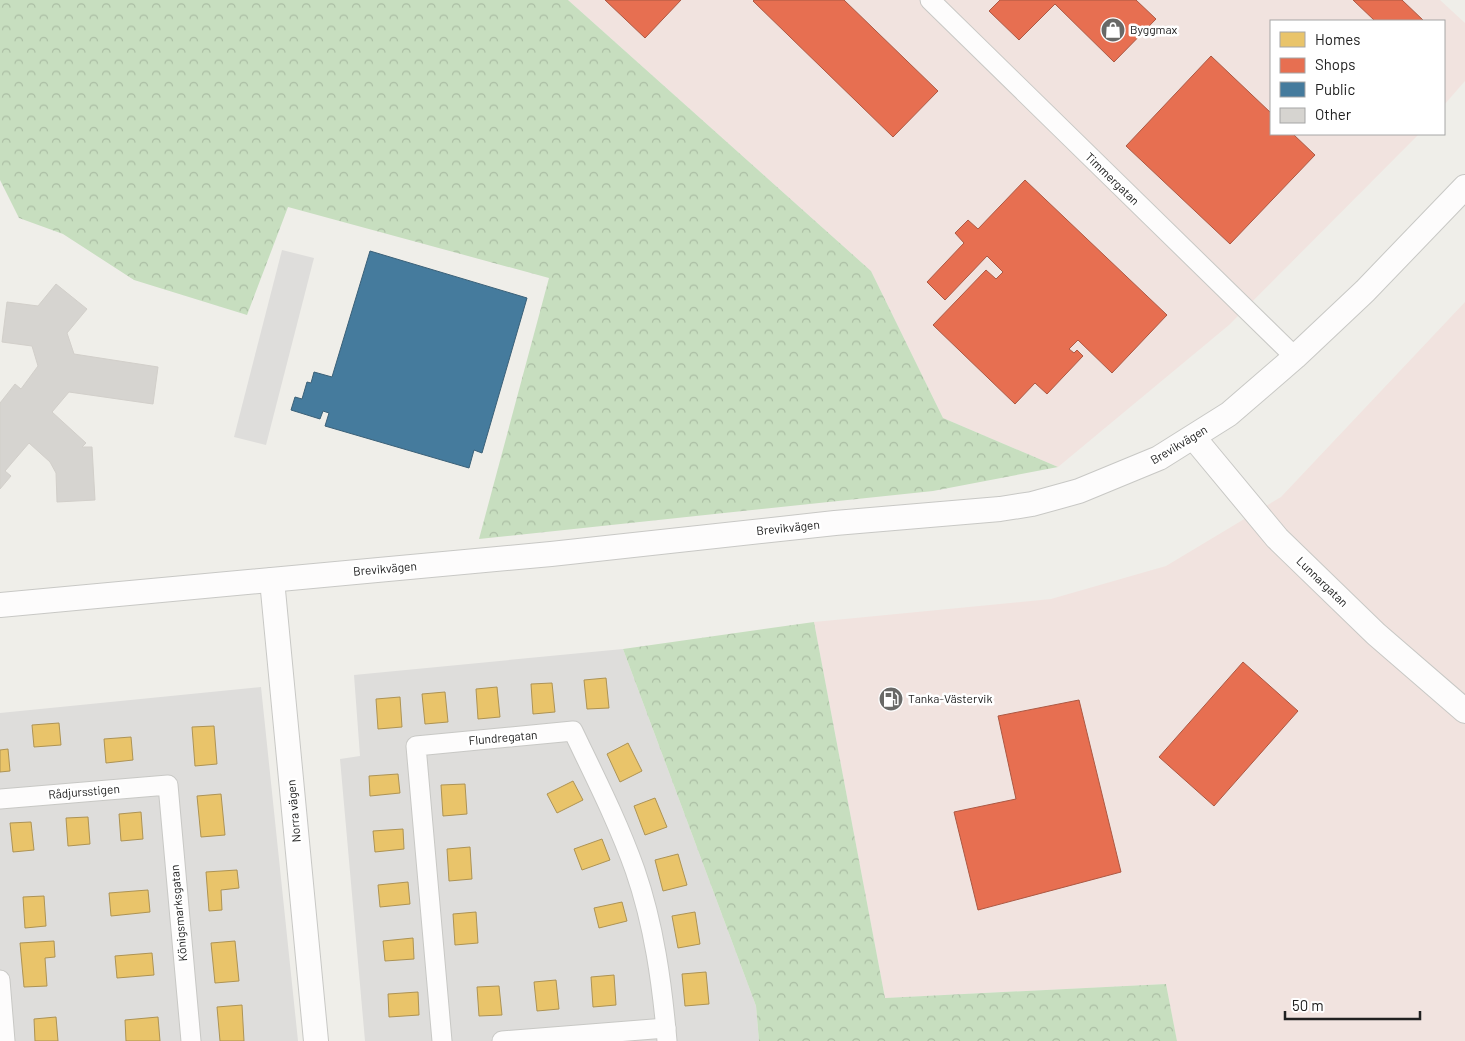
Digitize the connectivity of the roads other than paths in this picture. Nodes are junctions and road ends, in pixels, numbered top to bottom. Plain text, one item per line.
1 (930, 0) edge
2 (1465, 187) edge
3 (1295, 357) junction
4 (1194, 438) junction
5 (272, 580) junction
6 (0, 605) edge
7 (1465, 712) edge
8 (168, 785) joint
9 (0, 799) edge
10 (0, 980) edge
11 (666, 1035) edge
12 (5, 1041) edge
13 (191, 1041) edge
14 (316, 1041) edge
15 (442, 1041) edge
16 (502, 1041) edge

1 - 3 street, Timmergatan
2 - 3 street, Brevikvägen
3 - 4 street, Brevikvägen
4 - 5 street, Brevikvägen
4 - 7 street, Lunnargatan
5 - 6 street, Brevikvägen
5 - 14 street, Norra vägen
8 - 9 street, Rådjursstigen
8 - 13 street, Königsmarksgatan
10 - 12 street
11 - 15 street, Flundregatan
11 - 16 street

